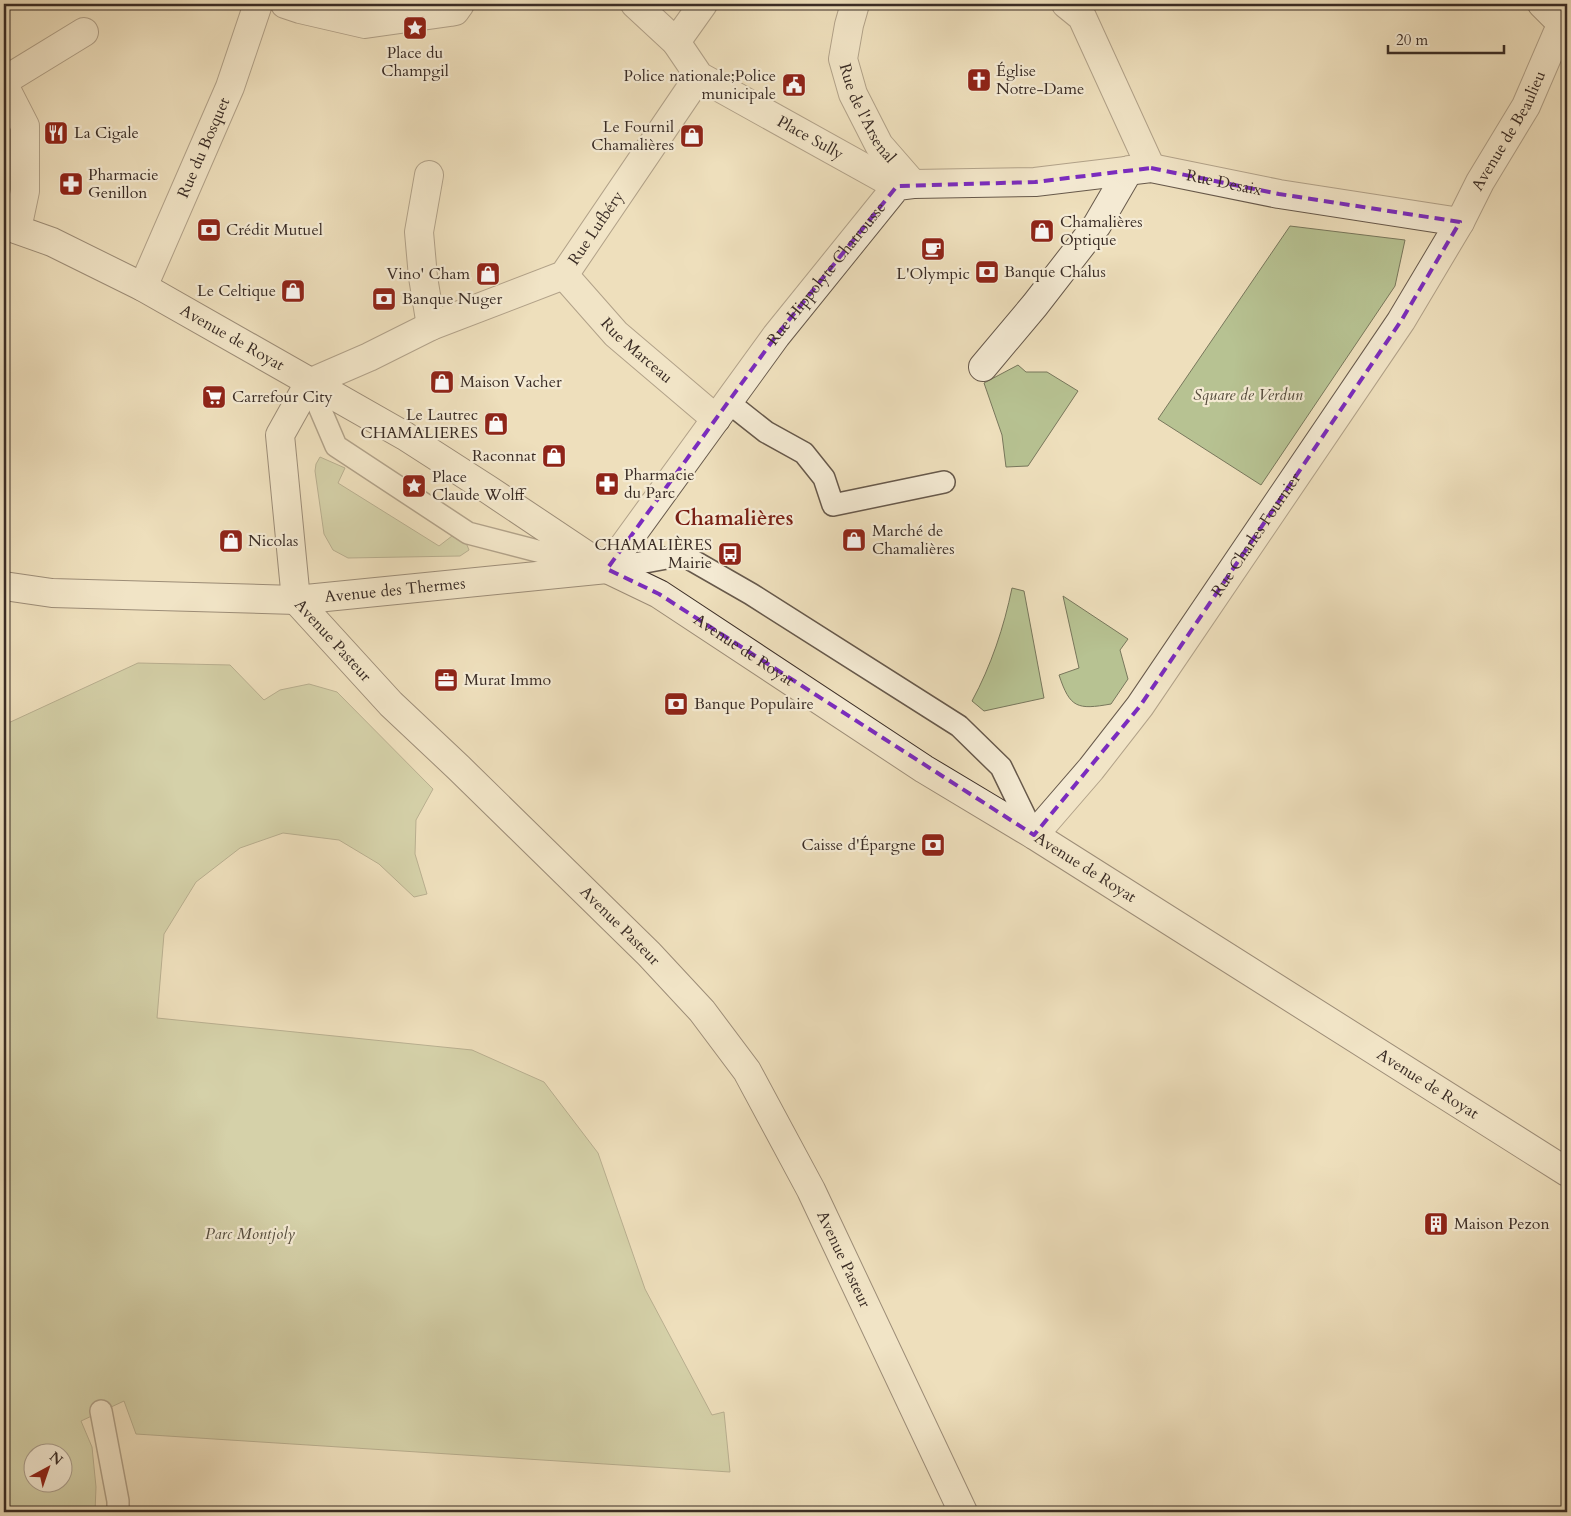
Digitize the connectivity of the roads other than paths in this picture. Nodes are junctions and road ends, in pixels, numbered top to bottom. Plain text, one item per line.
1 (258, 4) edge
2 (285, 4) edge
3 (460, 4) edge
4 (635, 4) edge
5 (702, 4) edge
6 (855, 4) edge
7 (1542, 4) edge
8 (1074, 10) edge
9 (392, 12) edge
10 (1565, 21) edge
11 (84, 32) dead end
12 (676, 42) junction
13 (699, 76) junction
14 (4, 81) edge
15 (4, 85) edge
16 (1140, 169) junction
17 (429, 175) dead end
18 (905, 185) junction
19 (1460, 222) junction
20 (11, 227) edge
21 (564, 275) junction
22 (143, 287) junction
23 (431, 326) junction
24 (983, 366) dead end
25 (309, 383) junction
26 (722, 411) junction
27 (944, 482) dead end
28 (606, 570) junction
29 (4, 586) edge
30 (296, 600) junction
31 (1034, 835) junction
32 (1567, 1172) edge
33 (101, 1411) dead end
34 (118, 1512) edge
35 (963, 1512) edge

1 - 22 street, Rue du Bosquet
2 - 9 street
3 - 9 street
4 - 12 street
5 - 12 street
6 - 18 street, Rue de l'Arsenal
7 - 10 street
8 - 16 street
10 - 19 street, Avenue de Beaulieu
11 - 14 street
12 - 13 street
13 - 18 street, Place Sully
13 - 21 street, Rue Lufbéry
15 - 20 street
16 - 18 street
16 - 19 street, Rue Desaix
16 - 24 street
17 - 23 street
18 - 26 street, Rue Hippolyte Chatrousse
19 - 31 street, Rue Charles Fournier
20 - 22 street, Avenue de Royat
21 - 23 street, Rue Lufbéry
21 - 26 street, Rue Marceau
22 - 25 street, Avenue de Royat
23 - 25 street, Rue Lufbéry
25 - 28 street, Avenue de Royat
25 - 28 lane
25 - 30 street, Avenue Pasteur
26 - 27 lane
26 - 28 street, Rue Hippolyte Chatrousse
28 - 30 street, Avenue des Thermes
28 - 31 street, Avenue de Royat
28 - 31 lane
29 - 30 street, Avenue des Thermes
30 - 35 street, Avenue Pasteur
31 - 32 street, Avenue de Royat
33 - 34 lane

